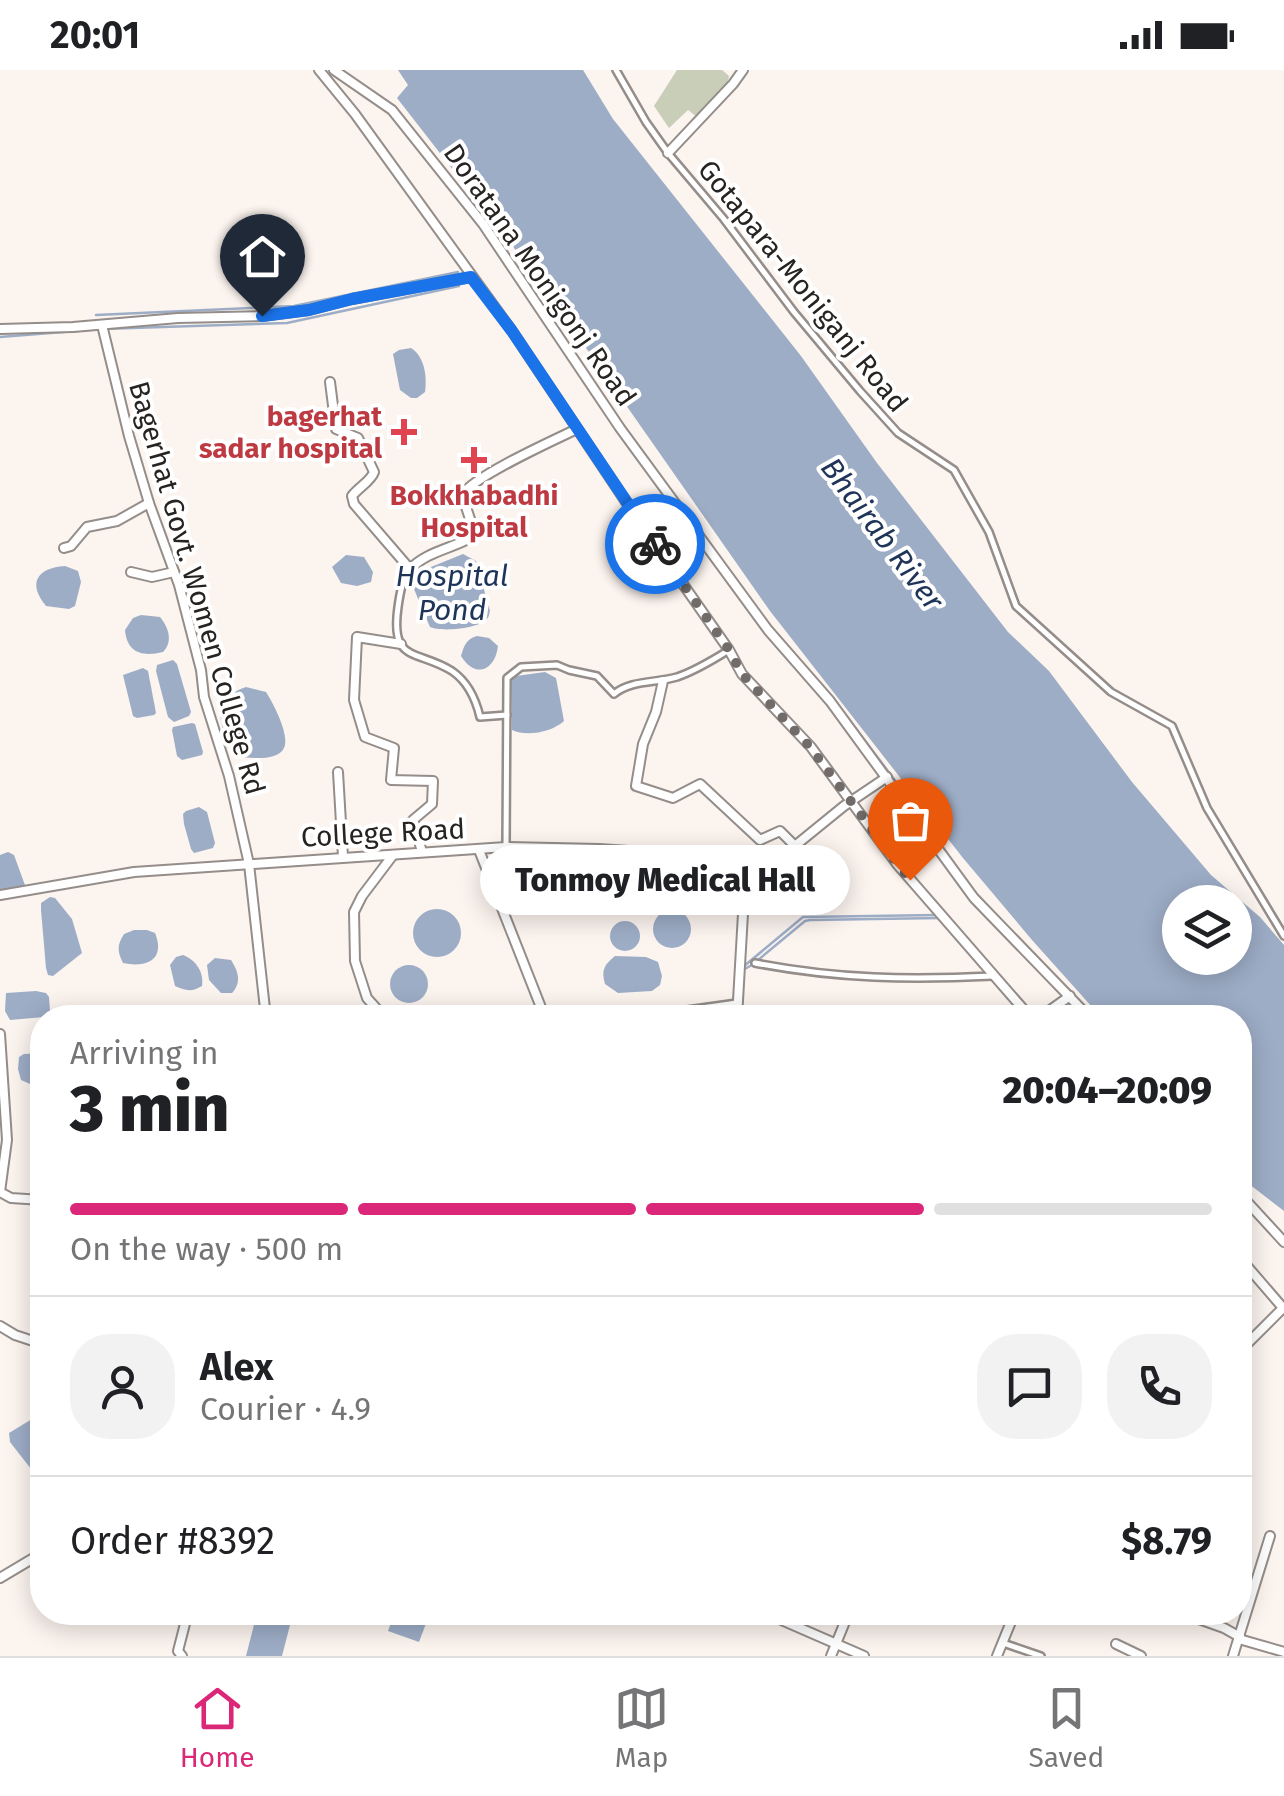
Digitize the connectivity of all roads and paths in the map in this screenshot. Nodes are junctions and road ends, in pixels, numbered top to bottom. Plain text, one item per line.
1 (319, 70) edge
2 (334, 70) edge
3 (616, 70) edge
4 (743, 70) edge
5 (668, 152) junction
6 (471, 277) junction
7 (102, 325) junction
8 (0, 330) edge
9 (330, 382) dead end
10 (577, 430) junction
11 (148, 503) junction
12 (64, 548) dead end
13 (410, 569) junction
14 (131, 572) dead end
15 (174, 572) junction
16 (400, 644) junction
17 (729, 650) junction
18 (662, 681) junction
19 (506, 714) junction
20 (338, 772) dead end
21 (887, 776) junction
22 (850, 802) junction
23 (506, 847) junction
24 (796, 847) junction
25 (479, 850) junction
26 (422, 852) junction
27 (393, 855) junction
28 (343, 857) junction
29 (249, 864) junction
30 (767, 869) junction
31 (0, 895) edge
32 (1284, 936) edge
33 (755, 963) dead end
34 (993, 976) junction
35 (1070, 996) junction
36 (738, 1003) joint
37 (265, 1005) edge
38 (373, 1005) edge
39 (537, 1005) edge
40 (724, 1005) edge
41 (1019, 1005) edge
42 (1057, 1005) edge
43 (1078, 1005) edge
44 (0, 1034) edge
45 (30, 1199) edge
46 (1252, 1207) edge
47 (1284, 1242) edge
48 (1252, 1272) edge
49 (1283, 1309) edge
50 (0, 1326) edge
51 (1252, 1339) edge
52 (30, 1340) edge
53 (1270, 1536) dead end
54 (30, 1561) edge
55 (0, 1578) edge
56 (1252, 1597) edge
57 (185, 1625) edge
58 (793, 1625) edge
59 (843, 1625) edge
60 (1010, 1625) edge
61 (1216, 1625) edge
62 (1244, 1625) edge
63 (1240, 1638) junction
64 (1004, 1643) junction
65 (836, 1644) junction
66 (1116, 1644) dead end
67 (1284, 1652) edge
68 (178, 1655) edge
69 (832, 1656) edge
70 (864, 1656) edge
71 (997, 1656) edge
72 (1041, 1656) edge
73 (1141, 1656) edge
74 (1233, 1656) edge

1 - 6 street
2 - 21 street, Doratana Monigonj Road
3 - 5 street, Gotapara-Moniganj Road
4 - 5 street
5 - 32 street, Gotapara-Moniganj Road
6 - 7 street
6 - 10 street
7 - 8 street
7 - 11 street, Bagerhat Govt. Women College Rd
9 - 13 street
10 - 13 street
10 - 17 street
11 - 12 street
11 - 15 street, Bagerhat Govt. Women College Rd
13 - 16 street
14 - 15 street
15 - 29 street, Bagerhat Govt. Women College Rd
16 - 19 street
16 - 26 street
17 - 18 street
17 - 22 street
18 - 19 street
18 - 24 street
19 - 23 street
20 - 28 street
21 - 22 street
21 - 35 street, Doratana Monigonj Road
22 - 24 street
22 - 34 street
23 - 25 street, College Road
23 - 30 street, College Road
24 - 30 street
25 - 26 street, College Road
25 - 39 street
26 - 27 street, College Road
27 - 28 street, College Road
27 - 38 street
28 - 29 street, College Road
29 - 31 street, College Road
29 - 37 street, Bagerhat Govt. Women College Rd
30 - 36 street
33 - 34 street
34 - 41 street
35 - 42 street
35 - 43 street, Doratana Monigonj Road
36 - 40 street
44 - 45 street
46 - 47 street
48 - 49 street
49 - 51 street
50 - 52 street
53 - 56 street
54 - 55 street
57 - 68 street
58 - 65 street
59 - 65 street
60 - 64 street
61 - 63 street
62 - 63 street
63 - 67 street
63 - 74 street
64 - 71 street
64 - 72 street
65 - 69 street
65 - 70 street
66 - 73 street

